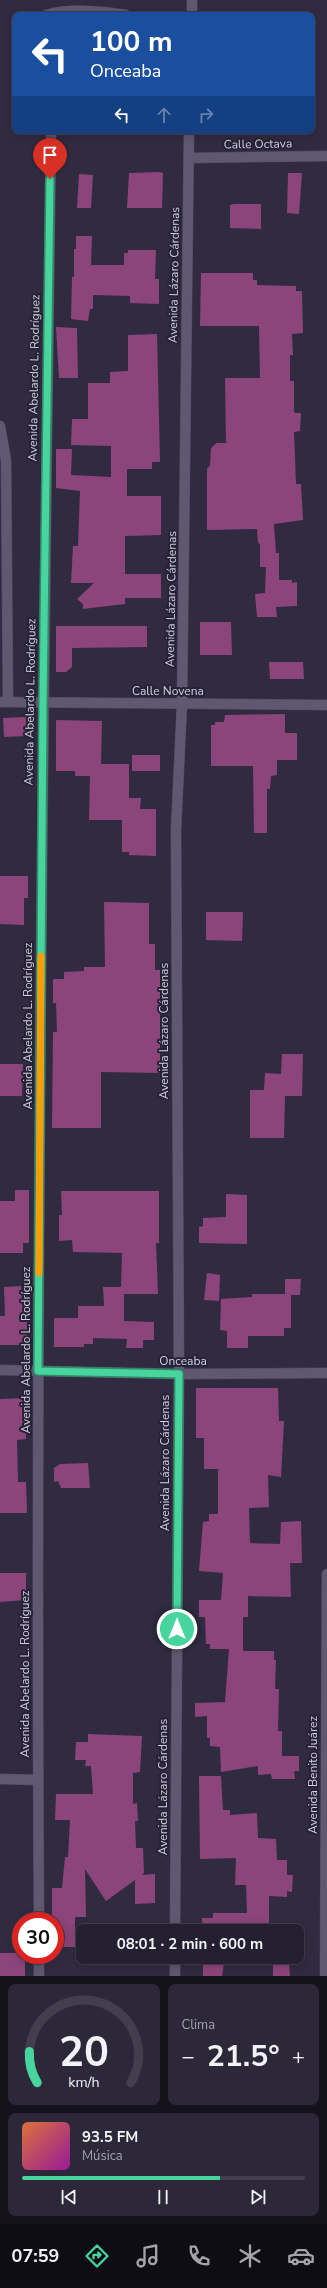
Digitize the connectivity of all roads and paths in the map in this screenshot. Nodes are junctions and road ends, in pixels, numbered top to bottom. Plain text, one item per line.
1 (192, 0) edge
2 (55, 12) edge
3 (105, 12) edge
4 (192, 12) edge
5 (51, 134) edge
6 (189, 134) edge
7 (327, 156) edge
8 (189, 158) junction
9 (0, 426) edge
10 (4, 702) edge
11 (43, 703) junction
12 (182, 704) junction
13 (327, 704) edge
14 (0, 1370) edge
15 (38, 1371) junction
16 (327, 1373) edge
17 (179, 1374) junction
18 (327, 1574) edge
19 (0, 1779) edge
20 (38, 1780) junction
21 (39, 1912) edge
22 (175, 1924) edge
23 (39, 1964) edge
24 (175, 1964) edge
25 (39, 1976) edge
26 (175, 1976) edge
27 (325, 1976) edge

1 - 4 street
2 - 3 street
5 - 11 street, Avenida Abelardo L. Rodríguez
6 - 8 street, Avenida Lázaro Cárdenas
7 - 8 street, Calle Octava
8 - 12 street, Avenida Lázaro Cárdenas
9 - 10 street
10 - 11 street, Calle Novena
11 - 12 street, Calle Novena
11 - 15 street, Avenida Abelardo L. Rodríguez
12 - 13 street, Calle Novena
12 - 17 street, Avenida Lázaro Cárdenas
14 - 15 street, Onceaba
15 - 17 street, Onceaba
15 - 20 street, Avenida Abelardo L. Rodríguez
16 - 17 street, Onceaba
17 - 22 street, Avenida Lázaro Cárdenas
18 - 27 street, Avenida Benito Juárez
19 - 20 street
20 - 21 street, Avenida Abelardo L. Rodríguez
23 - 25 street
24 - 26 street

